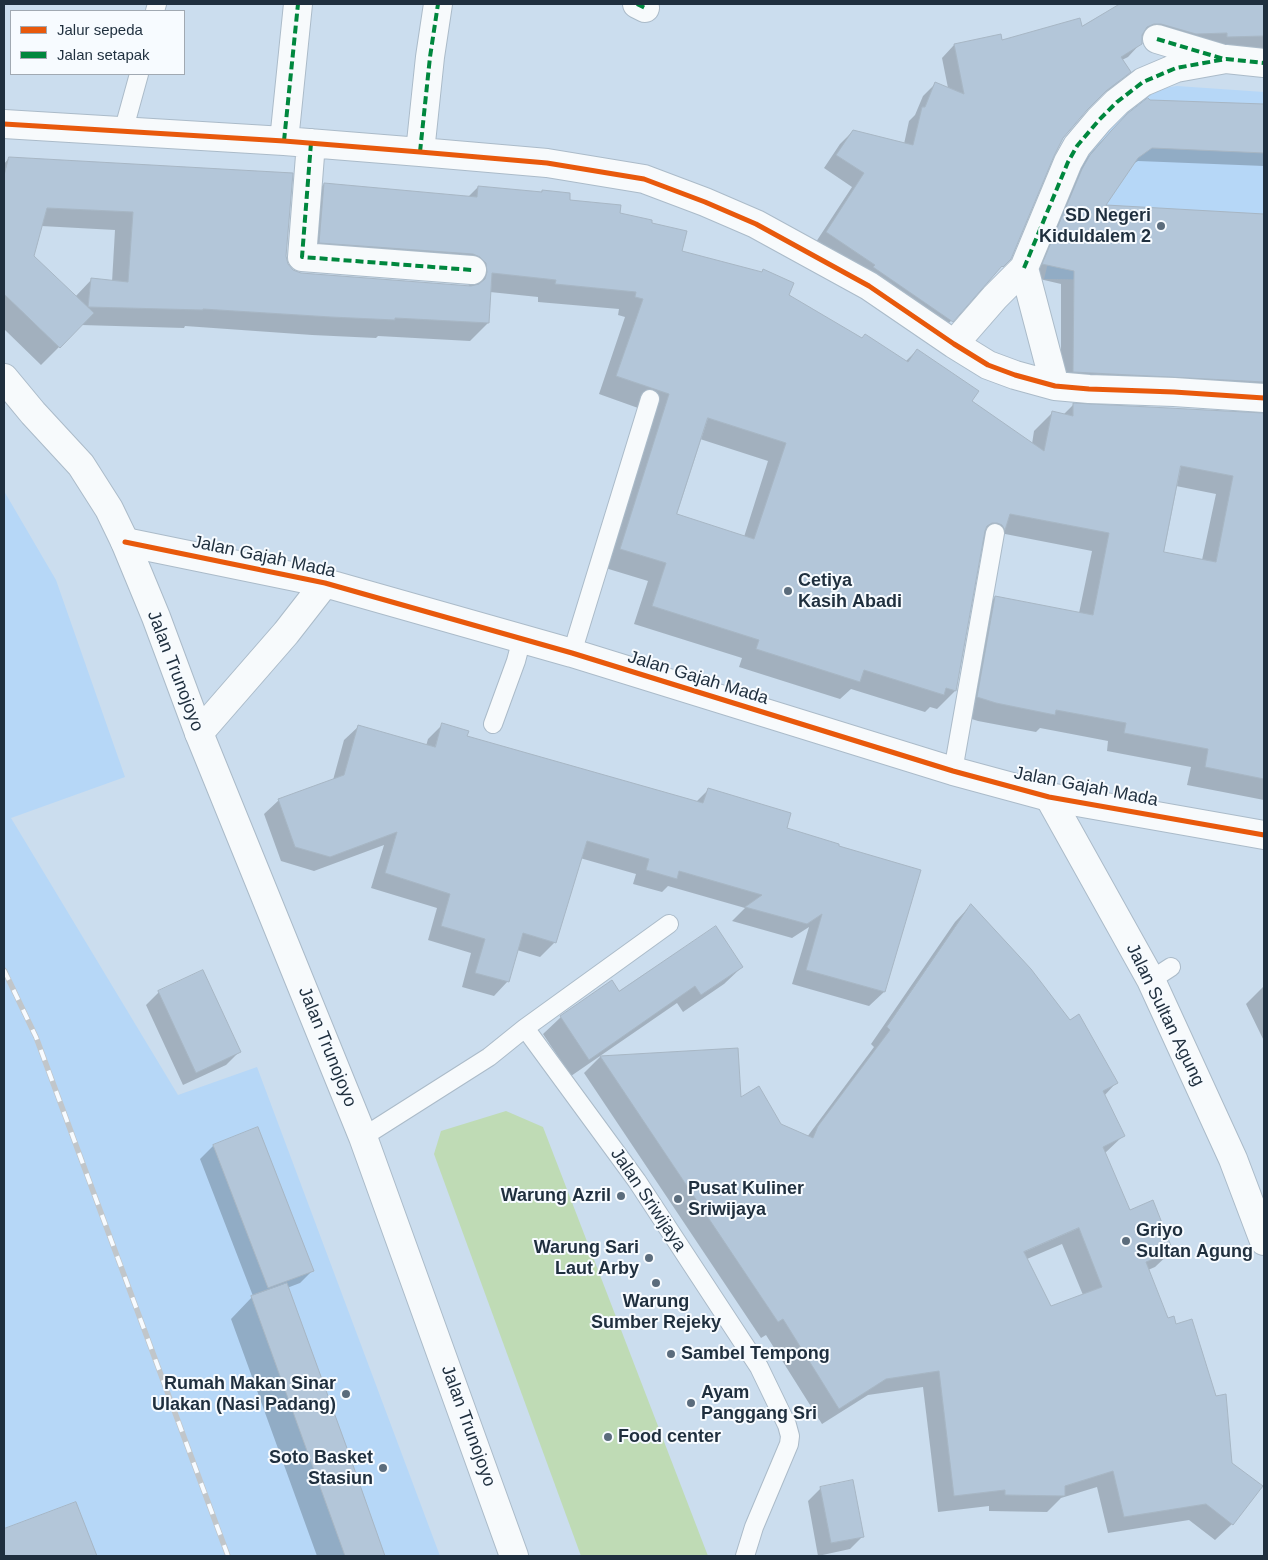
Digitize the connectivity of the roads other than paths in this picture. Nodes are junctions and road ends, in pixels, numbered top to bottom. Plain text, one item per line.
1 (298, 4) edge
2 (438, 4) edge
3 (1157, 38) dead end
4 (1226, 59) junction
5 (1264, 63) edge
6 (139, 75) edge
7 (4, 124) edge
8 (123, 132) junction
9 (284, 141) junction
10 (311, 143) junction
11 (420, 152) junction
12 (1024, 268) junction
13 (472, 270) dead end
14 (954, 344) junction
15 (4, 378) edge
16 (1055, 386) junction
17 (1264, 398) edge
18 (650, 399) dead end
19 (996, 533) dead end
20 (125, 542) junction
21 (325, 583) junction
22 (522, 638) junction
23 (572, 653) junction
24 (492, 724) dead end
25 (199, 734) junction
26 (953, 771) junction
27 (1050, 796) junction
28 (1264, 835) edge
29 (669, 924) dead end
30 (525, 1028) junction
31 (363, 1137) junction
32 (1264, 1241) edge
33 (514, 1556) edge
34 (745, 1556) edge

1 - 9 street
2 - 11 street
3 - 4 street
4 - 5 street
4 - 12 street
6 - 8 lane
7 - 8 street
8 - 9 street
9 - 10 street
10 - 11 street
10 - 13 street
11 - 14 street
12 - 14 street
12 - 16 street
14 - 16 street
15 - 20 street, Jalan Trunojoyo
16 - 17 street
18 - 23 lane
19 - 26 lane
20 - 21 street, Jalan Gajah Mada
20 - 25 street, Jalan Trunojoyo
21 - 22 street, Jalan Gajah Mada
21 - 25 street, Jalan Gajah Mada
22 - 23 street, Jalan Gajah Mada
22 - 24 lane
23 - 26 street, Jalan Gajah Mada
25 - 31 street, Jalan Trunojoyo
26 - 27 street, Jalan Gajah Mada
27 - 28 street, Jalan Gajah Mada
27 - 32 street, Jalan Sultan Agung
29 - 30 lane
30 - 31 lane
30 - 34 lane, Jalan Sriwijaya
31 - 33 street, Jalan Trunojoyo

